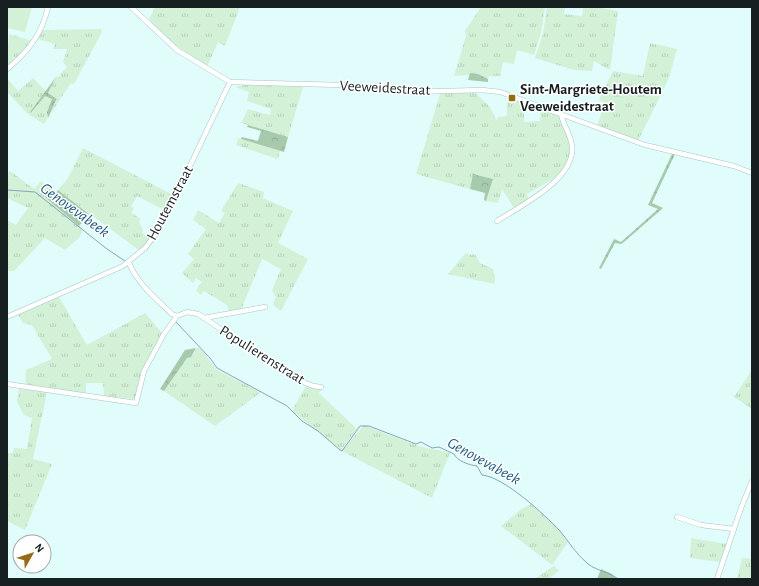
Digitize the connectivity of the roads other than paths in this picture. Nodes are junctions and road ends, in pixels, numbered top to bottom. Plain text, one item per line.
1 (48, 7) edge
2 (131, 7) edge
3 (7, 69) edge
4 (230, 82) junction
5 (561, 114) junction
6 (752, 173) edge
7 (497, 221) dead end
8 (128, 263) junction
9 (265, 307) dead end
10 (177, 316) junction
11 (7, 317) edge
12 (204, 318) junction
13 (7, 384) edge
14 (321, 387) dead end
15 (752, 481) edge
16 (749, 493) edge
17 (677, 518) dead end
18 (734, 529) junction
19 (717, 579) edge

1 - 3 street
2 - 4 street
4 - 5 street, Veeweidestraat
4 - 8 street, Houtemstraat
5 - 6 street, Veeweidestraat
5 - 7 street
8 - 10 street
8 - 11 street, Houtemstraat
9 - 12 street, Populierenstraat
10 - 12 street, Populierenstraat
10 - 13 street
12 - 14 street, Populierenstraat
15 - 16 street
16 - 18 street
17 - 18 street
18 - 19 street

